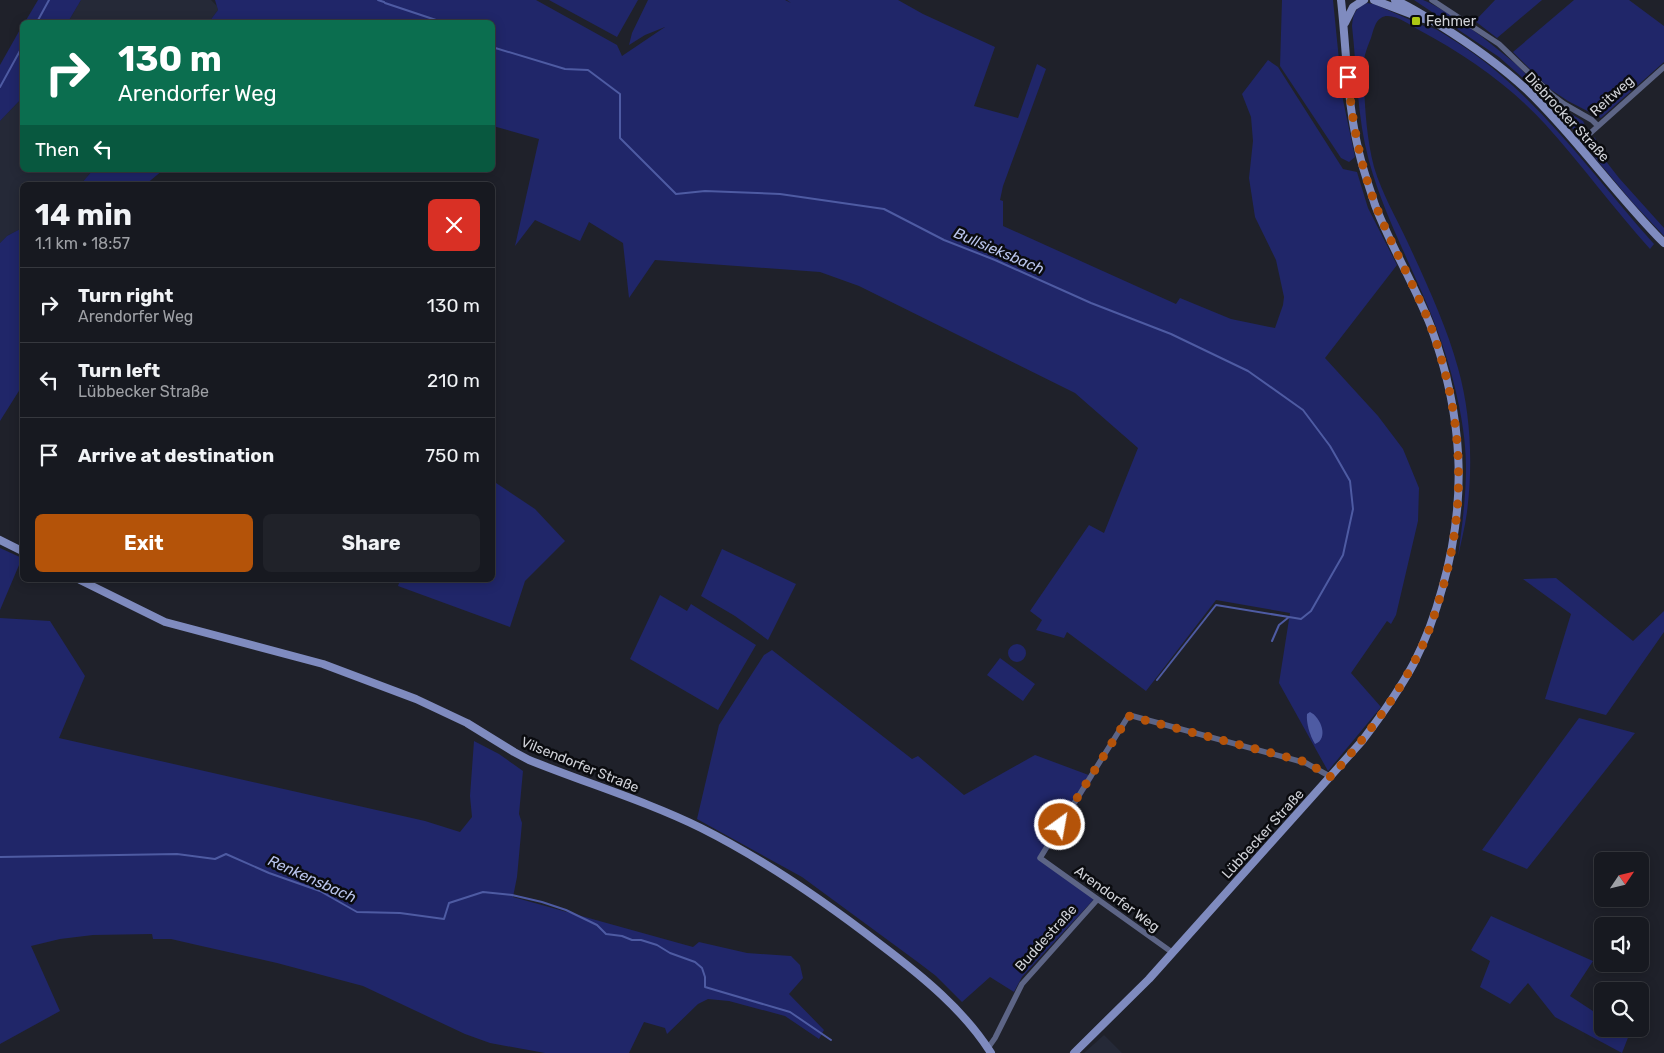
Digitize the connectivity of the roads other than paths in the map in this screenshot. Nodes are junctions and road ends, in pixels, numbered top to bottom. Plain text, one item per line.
1 (1342, 0) edge
2 (1364, 0) edge
3 (1374, 0) edge
4 (1395, 0) edge
5 (1432, 0) edge
6 (1437, 24) junction
7 (1344, 25) junction
8 (1664, 67) edge
9 (1598, 126) junction
10 (1577, 145) junction
11 (1664, 244) edge
12 (0, 540) edge
13 (20, 549) edge
14 (84, 582) edge
15 (1331, 777) junction
16 (1097, 900) junction
17 (1172, 953) junction
18 (990, 1051) edge
19 (1074, 1053) edge

1 - 7 main road, Lübbecker Straße
2 - 7 main road
3 - 6 main road, Diebrocker Straße
4 - 6 main road, Diebrocker Straße
5 - 9 street, Diebrocker Straße
6 - 10 main road, Diebrocker Straße
7 - 15 main road, Lübbecker Straße
8 - 9 street, Reitweg
9 - 10 street, Reitweg
10 - 11 main road, Diebrocker Straße
12 - 13 main road
14 - 18 main road, Vilsendorfer Straße
15 - 16 street, Arendorfer Weg
15 - 17 main road, Lübbecker Straße
16 - 17 street, Arendorfer Weg
16 - 18 street, Buddestraße
17 - 19 main road, Lübbecker Straße

